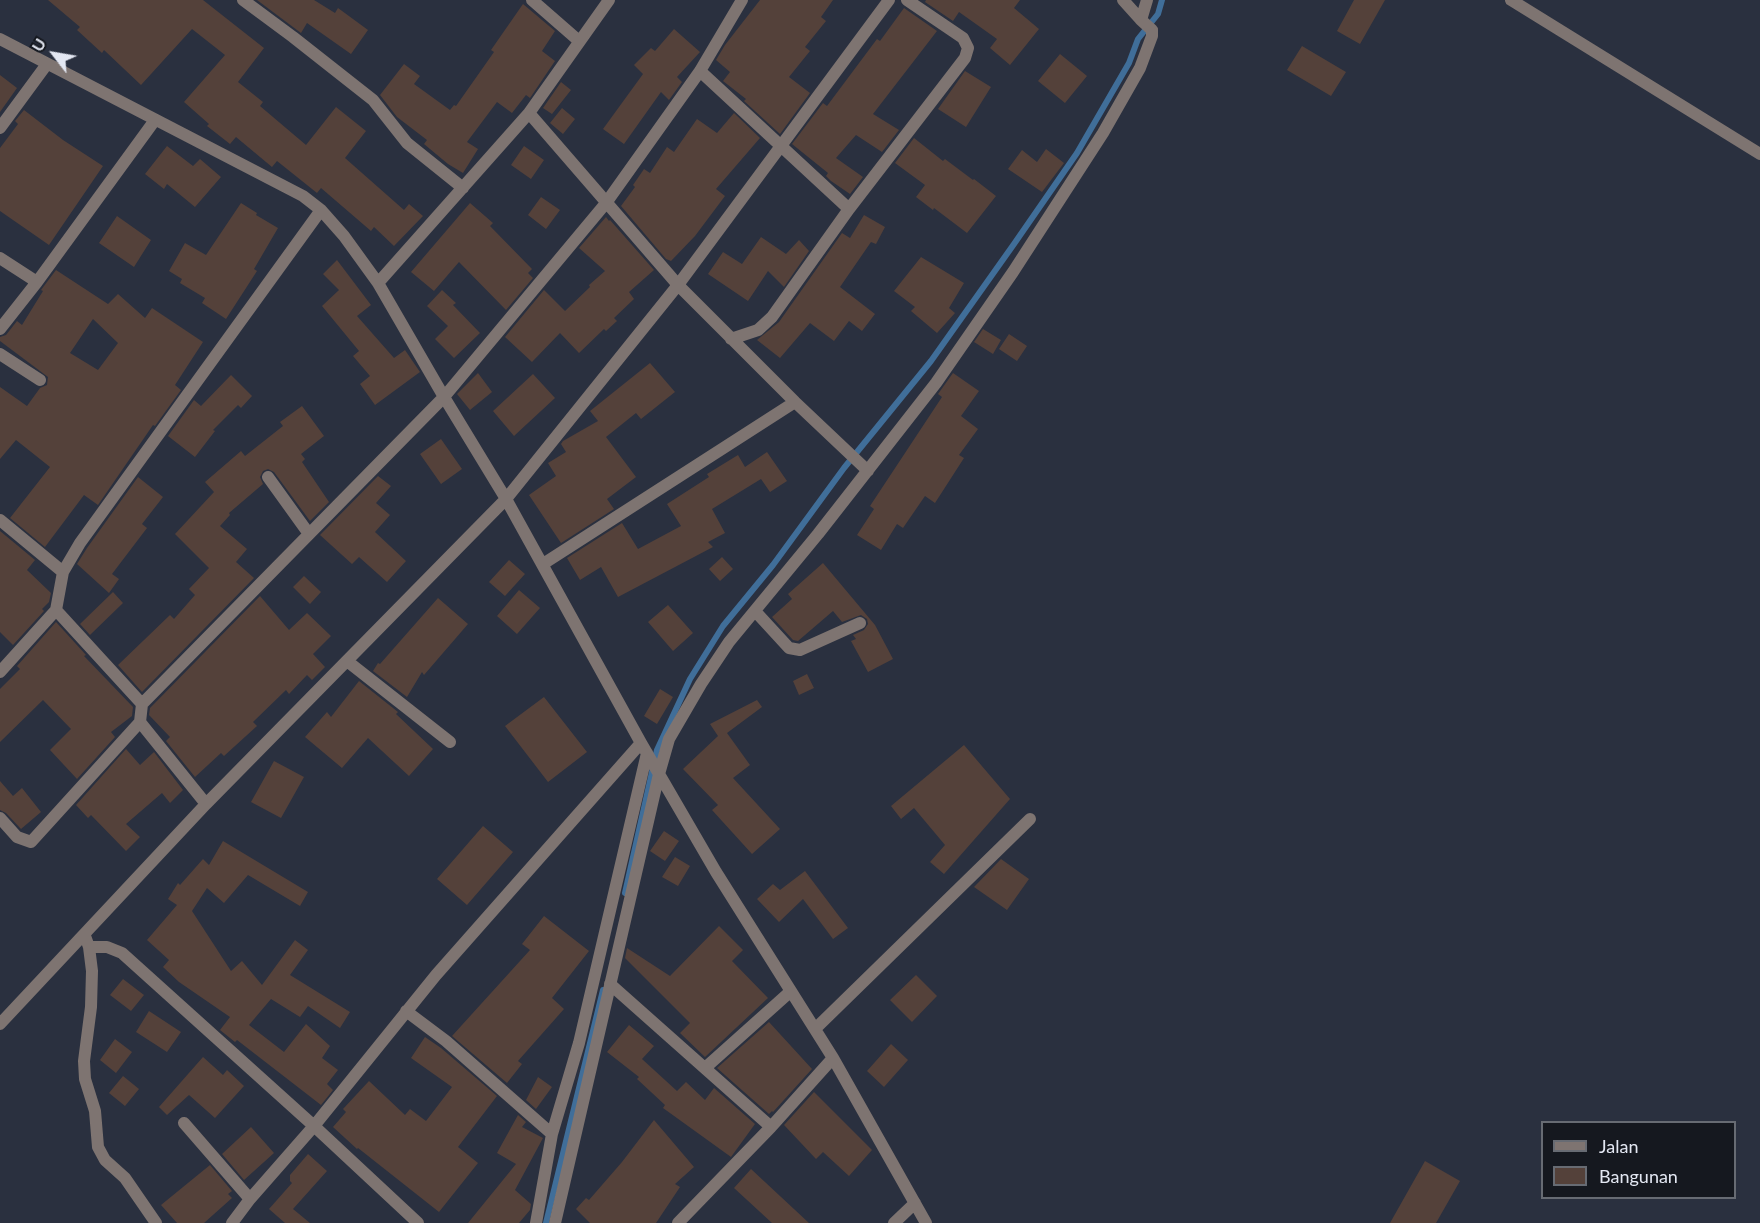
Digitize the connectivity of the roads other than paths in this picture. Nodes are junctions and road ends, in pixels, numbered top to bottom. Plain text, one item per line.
1 (243, 0) edge
2 (532, 0) edge
3 (609, 0) edge
4 (742, 0) edge
5 (889, 0) edge
6 (907, 0) edge
7 (1123, 0) edge
8 (1147, 0) edge
9 (1511, 0) edge
10 (1146, 24) junction
11 (0, 39) edge
12 (579, 41) junction
13 (47, 64) junction
14 (700, 71) junction
15 (528, 113) junction
16 (156, 120) junction
17 (0, 128) edge
18 (780, 146) junction
19 (1760, 154) edge
20 (463, 188) junction
21 (606, 202) junction
22 (849, 208) junction
23 (321, 210) junction
24 (0, 258) edge
25 (37, 282) junction
26 (378, 283) junction
27 (678, 285) junction
28 (0, 329) edge
29 (731, 339) junction
30 (0, 354) edge
31 (40, 380) dead end
32 (444, 397) junction
33 (795, 402) junction
34 (864, 467) junction
35 (268, 477) dead end
36 (506, 499) junction
37 (0, 520) edge
38 (309, 534) junction
39 (543, 564) junction
40 (63, 572) junction
41 (56, 610) junction
42 (755, 611) junction
43 (860, 623) dead end
44 (347, 661) junction
45 (0, 672) edge
46 (142, 704) junction
47 (140, 722) junction
48 (450, 742) dead end
49 (651, 760) junction
50 (206, 804) junction
51 (0, 818) edge
52 (1030, 819) dead end
53 (87, 942) junction
54 (610, 984) junction
55 (791, 991) junction
56 (406, 1011) junction
57 (0, 1024) edge
58 (815, 1029) junction
59 (833, 1058) junction
60 (705, 1068) junction
61 (184, 1123) dead end
62 (314, 1126) junction
63 (771, 1127) junction
64 (552, 1134) junction
65 (250, 1199) junction
66 (915, 1203) junction
67 (156, 1223) edge
68 (232, 1223) edge
69 (418, 1223) edge
70 (536, 1223) edge
71 (555, 1223) edge
72 (678, 1223) edge
73 (894, 1223) edge
74 (926, 1223) edge

1 - 20 street
2 - 12 street
3 - 12 street
4 - 14 street
5 - 18 street
6 - 22 street
7 - 10 street
8 - 10 street
9 - 19 street
10 - 34 street
11 - 13 street
12 - 15 street
13 - 16 street
13 - 17 street
14 - 18 street
14 - 21 street
15 - 20 street
15 - 21 street
16 - 23 street
16 - 25 street
18 - 22 street
18 - 27 street
20 - 26 street
21 - 27 street
21 - 32 street
22 - 29 street
23 - 26 street
23 - 40 street
24 - 25 street
25 - 28 street
26 - 32 street
27 - 29 street
27 - 36 street
29 - 33 street
30 - 31 street
32 - 36 street
32 - 38 street
33 - 34 street
33 - 39 street
34 - 42 street
35 - 38 street
36 - 39 street
36 - 44 street
37 - 40 street
38 - 46 street
39 - 49 street
40 - 41 street
41 - 45 street
41 - 46 street
42 - 43 street
42 - 49 street
44 - 48 street
44 - 50 street
46 - 47 street
47 - 50 street
47 - 51 street
49 - 54 street
49 - 55 street
49 - 56 street
49 - 64 street
50 - 53 street
52 - 58 street
53 - 57 street
53 - 62 street
53 - 67 street
54 - 60 street
54 - 71 street
55 - 58 street
55 - 60 street
56 - 62 street
56 - 64 street
58 - 59 street
59 - 63 street
59 - 66 street
60 - 63 street
61 - 65 street
62 - 65 street
62 - 69 street
63 - 72 street
64 - 70 street
65 - 68 street
66 - 73 street
66 - 74 street

